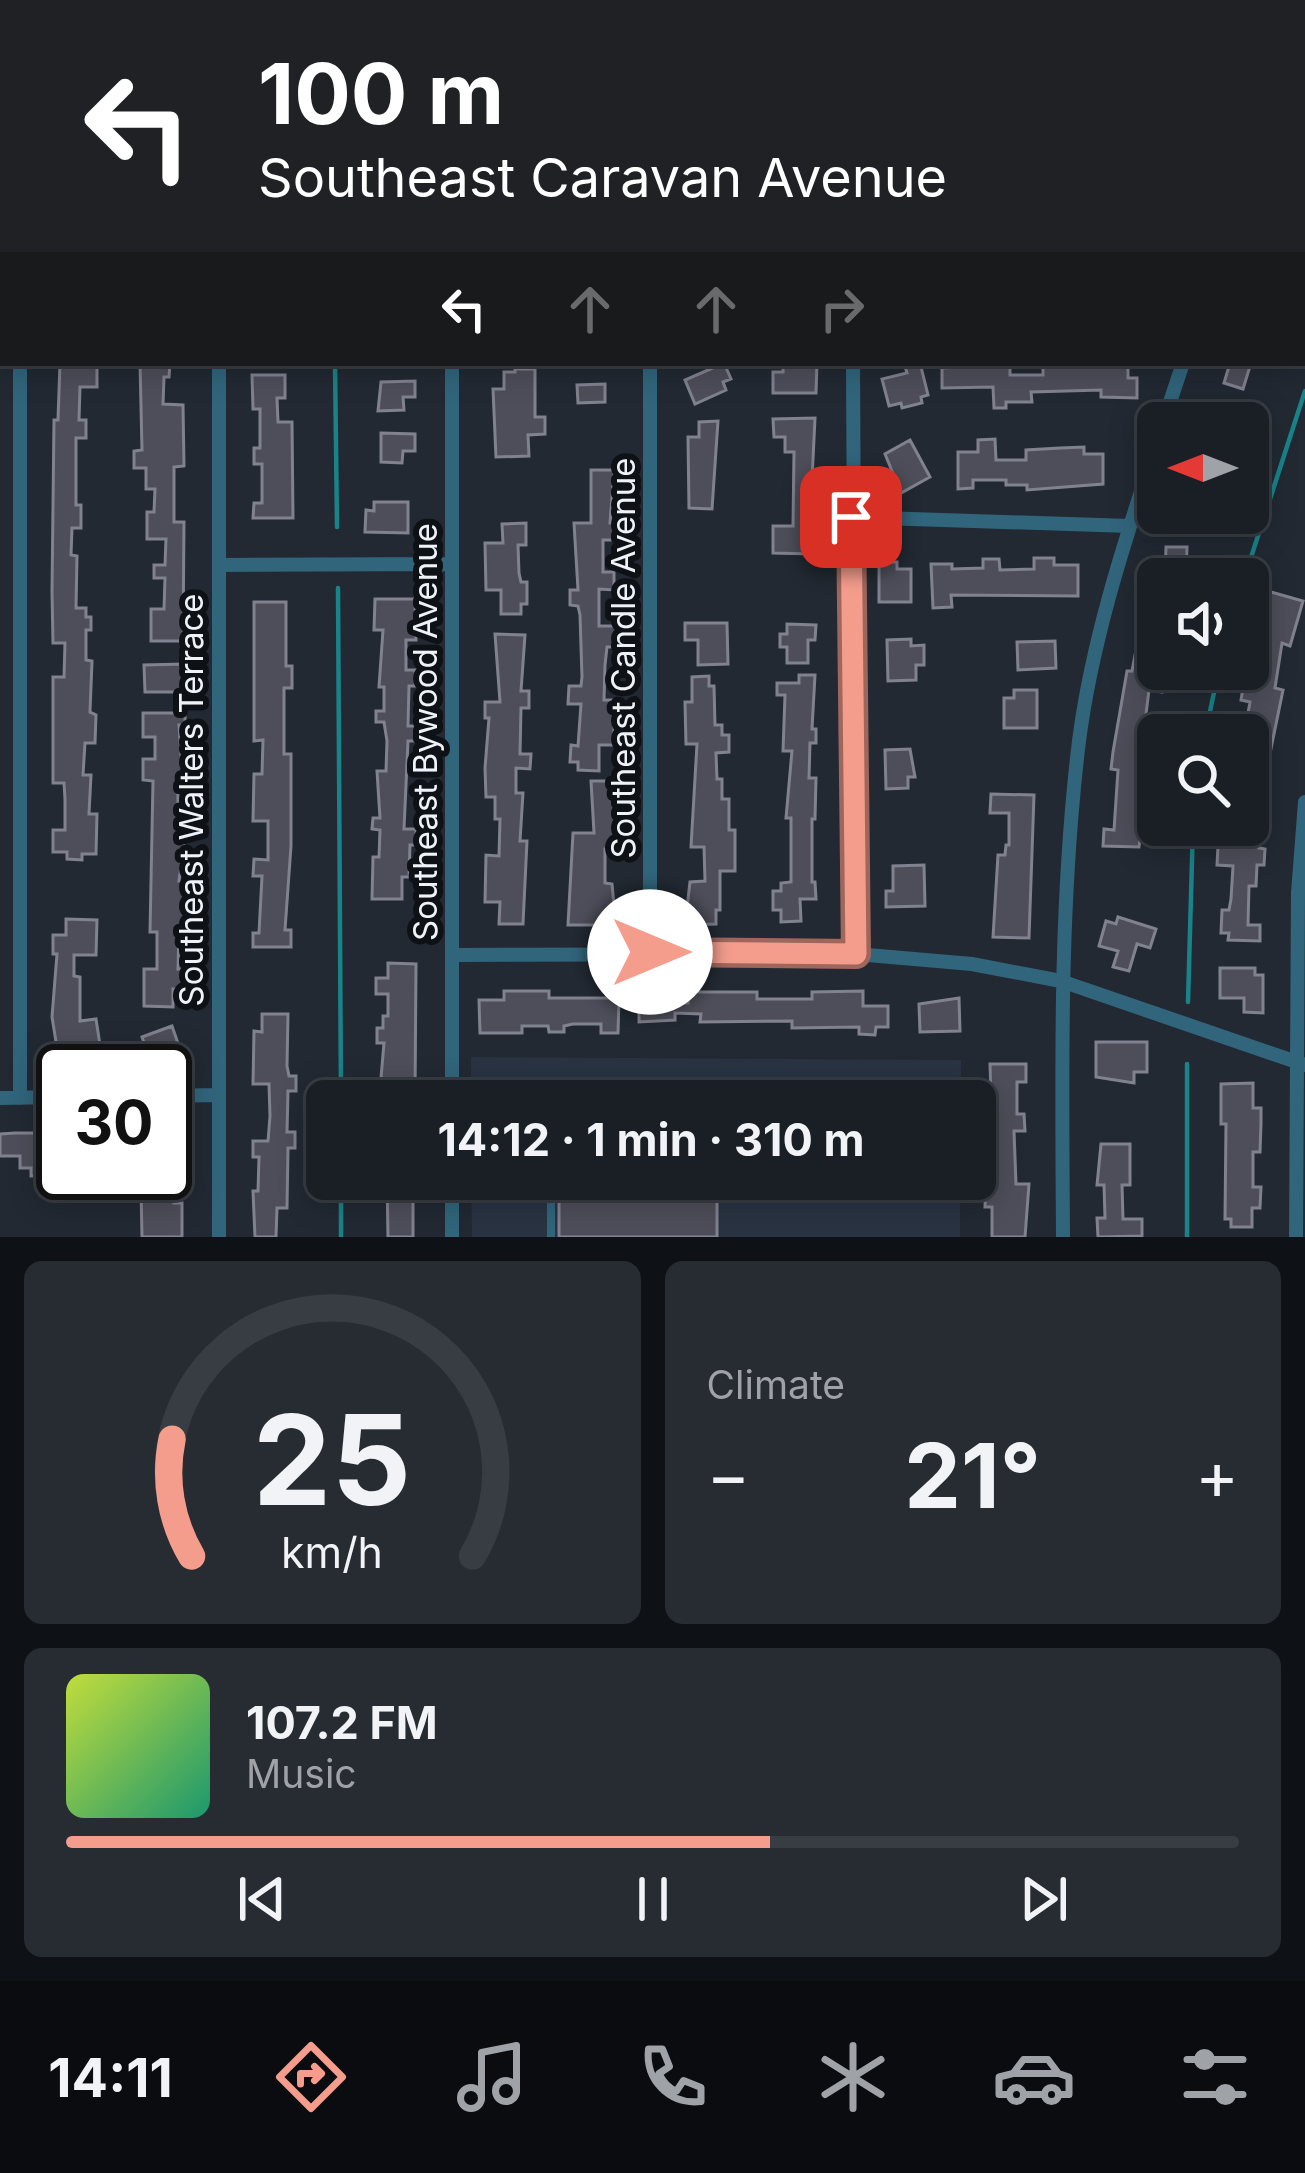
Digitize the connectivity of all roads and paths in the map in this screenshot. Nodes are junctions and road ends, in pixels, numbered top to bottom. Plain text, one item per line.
1 (20, 366) edge
2 (219, 366) edge
3 (452, 366) edge
4 (650, 366) edge
5 (853, 366) edge
6 (1182, 366) edge
7 (1170, 402) edge
8 (1137, 504) edge
9 (851, 517) junction
10 (1130, 526) junction
11 (452, 564) junction
12 (219, 565) junction
13 (1305, 802) edge
14 (1302, 852) edge
15 (650, 952) junction
16 (856, 954) junction
17 (452, 955) junction
18 (1061, 981) junction
19 (1301, 1064) edge
20 (452, 1080) edge
21 (192, 1096) edge
22 (217, 1096) junction
23 (0, 1097) edge
24 (20, 1098) junction
25 (36, 1098) edge
26 (452, 1200) edge
27 (551, 1200) edge
28 (219, 1237) edge
29 (452, 1237) edge
30 (551, 1237) edge
31 (1064, 1237) edge
32 (1296, 1237) edge

1 - 24 street
2 - 12 street, Southeast Walters Terrace
3 - 11 street, Southeast Bywood Avenue
4 - 15 street, Southeast Candle Avenue
5 - 9 street
6 - 7 street
8 - 10 street
9 - 10 street
9 - 16 street
10 - 18 street
11 - 12 street
11 - 17 street, Southeast Bywood Avenue
12 - 22 street, Southeast Walters Terrace
13 - 14 street
14 - 19 street
15 - 16 street
15 - 17 street
16 - 18 street
17 - 20 street, Southeast Bywood Avenue
18 - 19 street
18 - 31 street
19 - 32 street
21 - 22 street
22 - 28 street, Southeast Walters Terrace
23 - 24 street
24 - 25 street
26 - 29 street
27 - 30 lane

